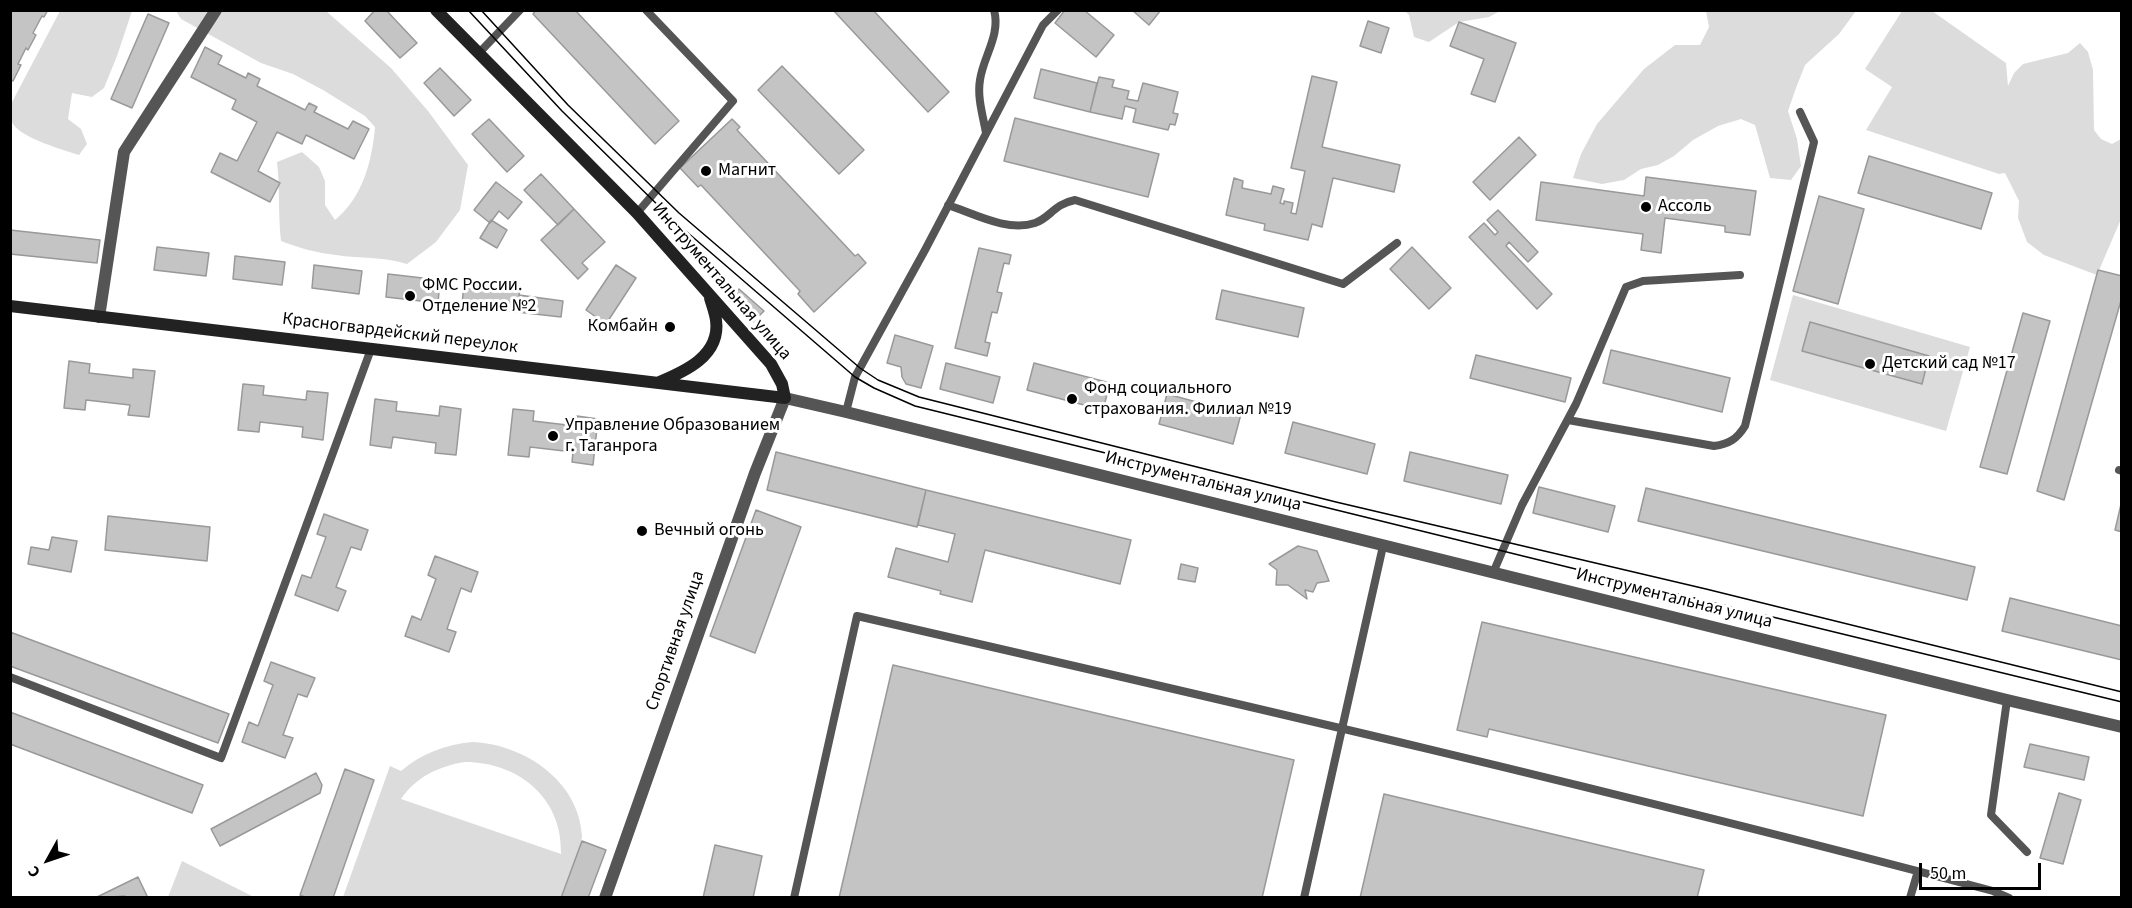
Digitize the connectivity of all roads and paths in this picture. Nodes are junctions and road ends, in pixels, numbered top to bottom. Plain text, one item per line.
1 (216, 10) edge
2 (436, 10) edge
3 (520, 10) edge
4 (646, 10) edge
5 (994, 10) edge
6 (1058, 10) edge
7 (478, 54) junction
8 (1800, 112) dead end
9 (986, 133) junction
10 (948, 205) junction
11 (637, 213) junction
12 (1397, 243) dead end
13 (1740, 275) dead end
14 (708, 292) junction
15 (10, 306) edge
16 (99, 317) junction
17 (371, 349) junction
18 (656, 384) junction
19 (784, 398) junction
20 (846, 412) junction
21 (1568, 420) junction
22 (1383, 546) junction
23 (1493, 573) junction
24 (10, 677) edge
25 (2007, 700) junction
26 (2121, 727) edge
27 (1342, 728) junction
28 (2027, 852) dead end
29 (1918, 871) junction
30 (605, 897) edge
31 (794, 897) edge
32 (1304, 897) edge
33 (1910, 897) edge
34 (2009, 897) edge

1 - 16 street
2 - 7 main road, Инструментальная улица
3 - 7 lane
4 - 11 lane
5 - 9 lane
6 - 9 lane
7 - 11 main road, Инструментальная улица
8 - 21 lane
9 - 10 lane
10 - 12 lane
10 - 20 lane
11 - 14 main road, Инструментальная улица
13 - 21 lane
14 - 18 main road
14 - 19 main road, Инструментальная улица
15 - 16 main road, Красногвардейский переулок
16 - 17 main road, Красногвардейский переулок
17 - 18 main road, Красногвардейский переулок
17 - 24 lane
18 - 19 main road, Красногвардейский переулок
19 - 20 street, Инструментальная улица
19 - 30 street, Спортивная улица
20 - 22 street, Инструментальная улица
21 - 23 lane
22 - 23 street, Инструментальная улица
22 - 27 lane
23 - 25 street, Инструментальная улица
25 - 26 street, Инструментальная улица
25 - 28 lane
27 - 29 lane
27 - 31 lane
27 - 32 lane
29 - 33 lane
29 - 34 lane

